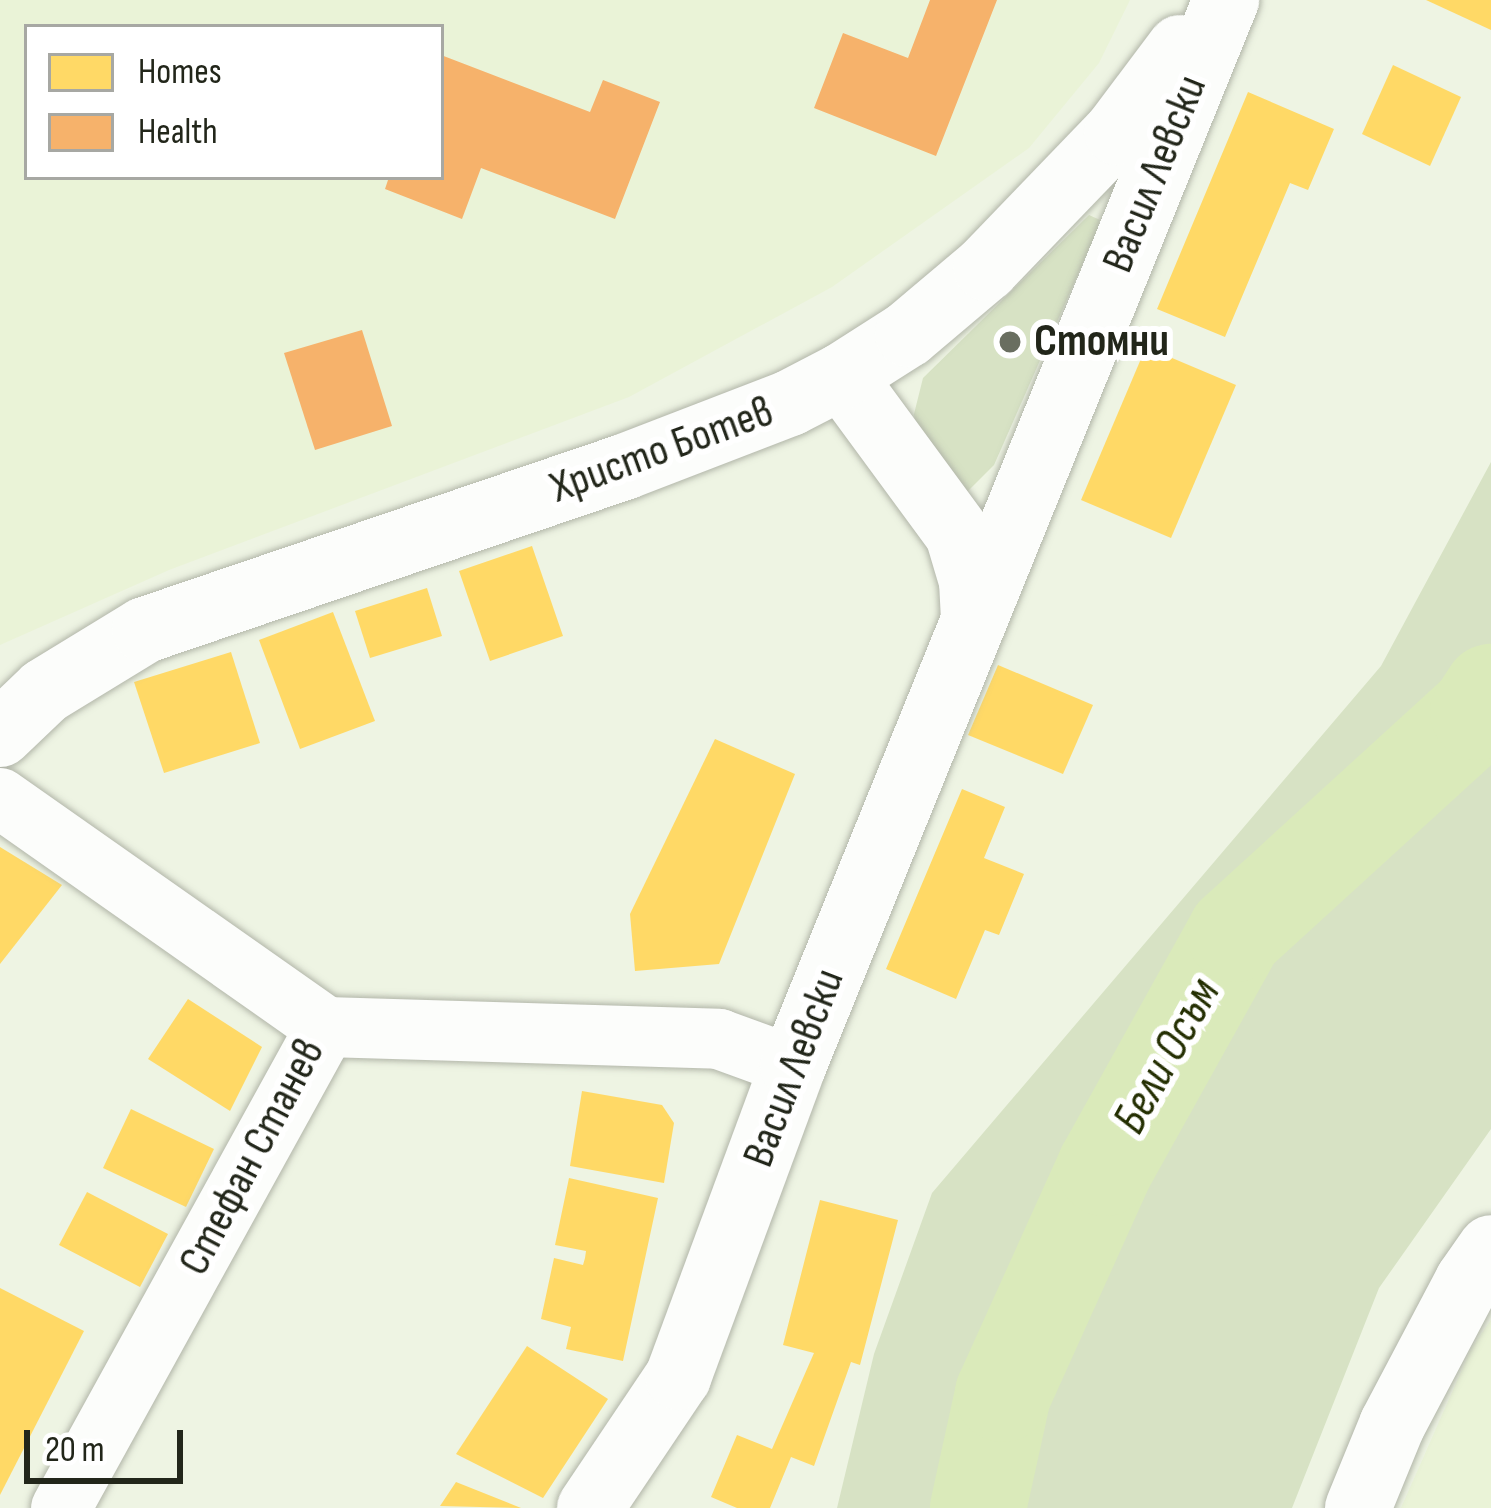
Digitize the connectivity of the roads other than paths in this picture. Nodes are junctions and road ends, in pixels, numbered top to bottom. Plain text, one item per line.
1 (1211, 0) edge
2 (1226, 0) edge
3 (842, 376) junction
4 (974, 615) junction
5 (0, 734) edge
6 (0, 798) edge
7 (326, 1027) junction
8 (793, 1066) junction
9 (1491, 1248) edge
10 (61, 1508) edge
11 (590, 1508) edge
12 (1358, 1508) edge

1 - 3 street, Христо Ботев
2 - 4 street, Васил Левски
3 - 4 street
3 - 5 street, Христо Ботев
4 - 8 street, Васил Левски
6 - 7 street, Стефан Станев
7 - 8 street
7 - 10 street, Стефан Станев
8 - 11 street, Васил Левски
9 - 12 street

